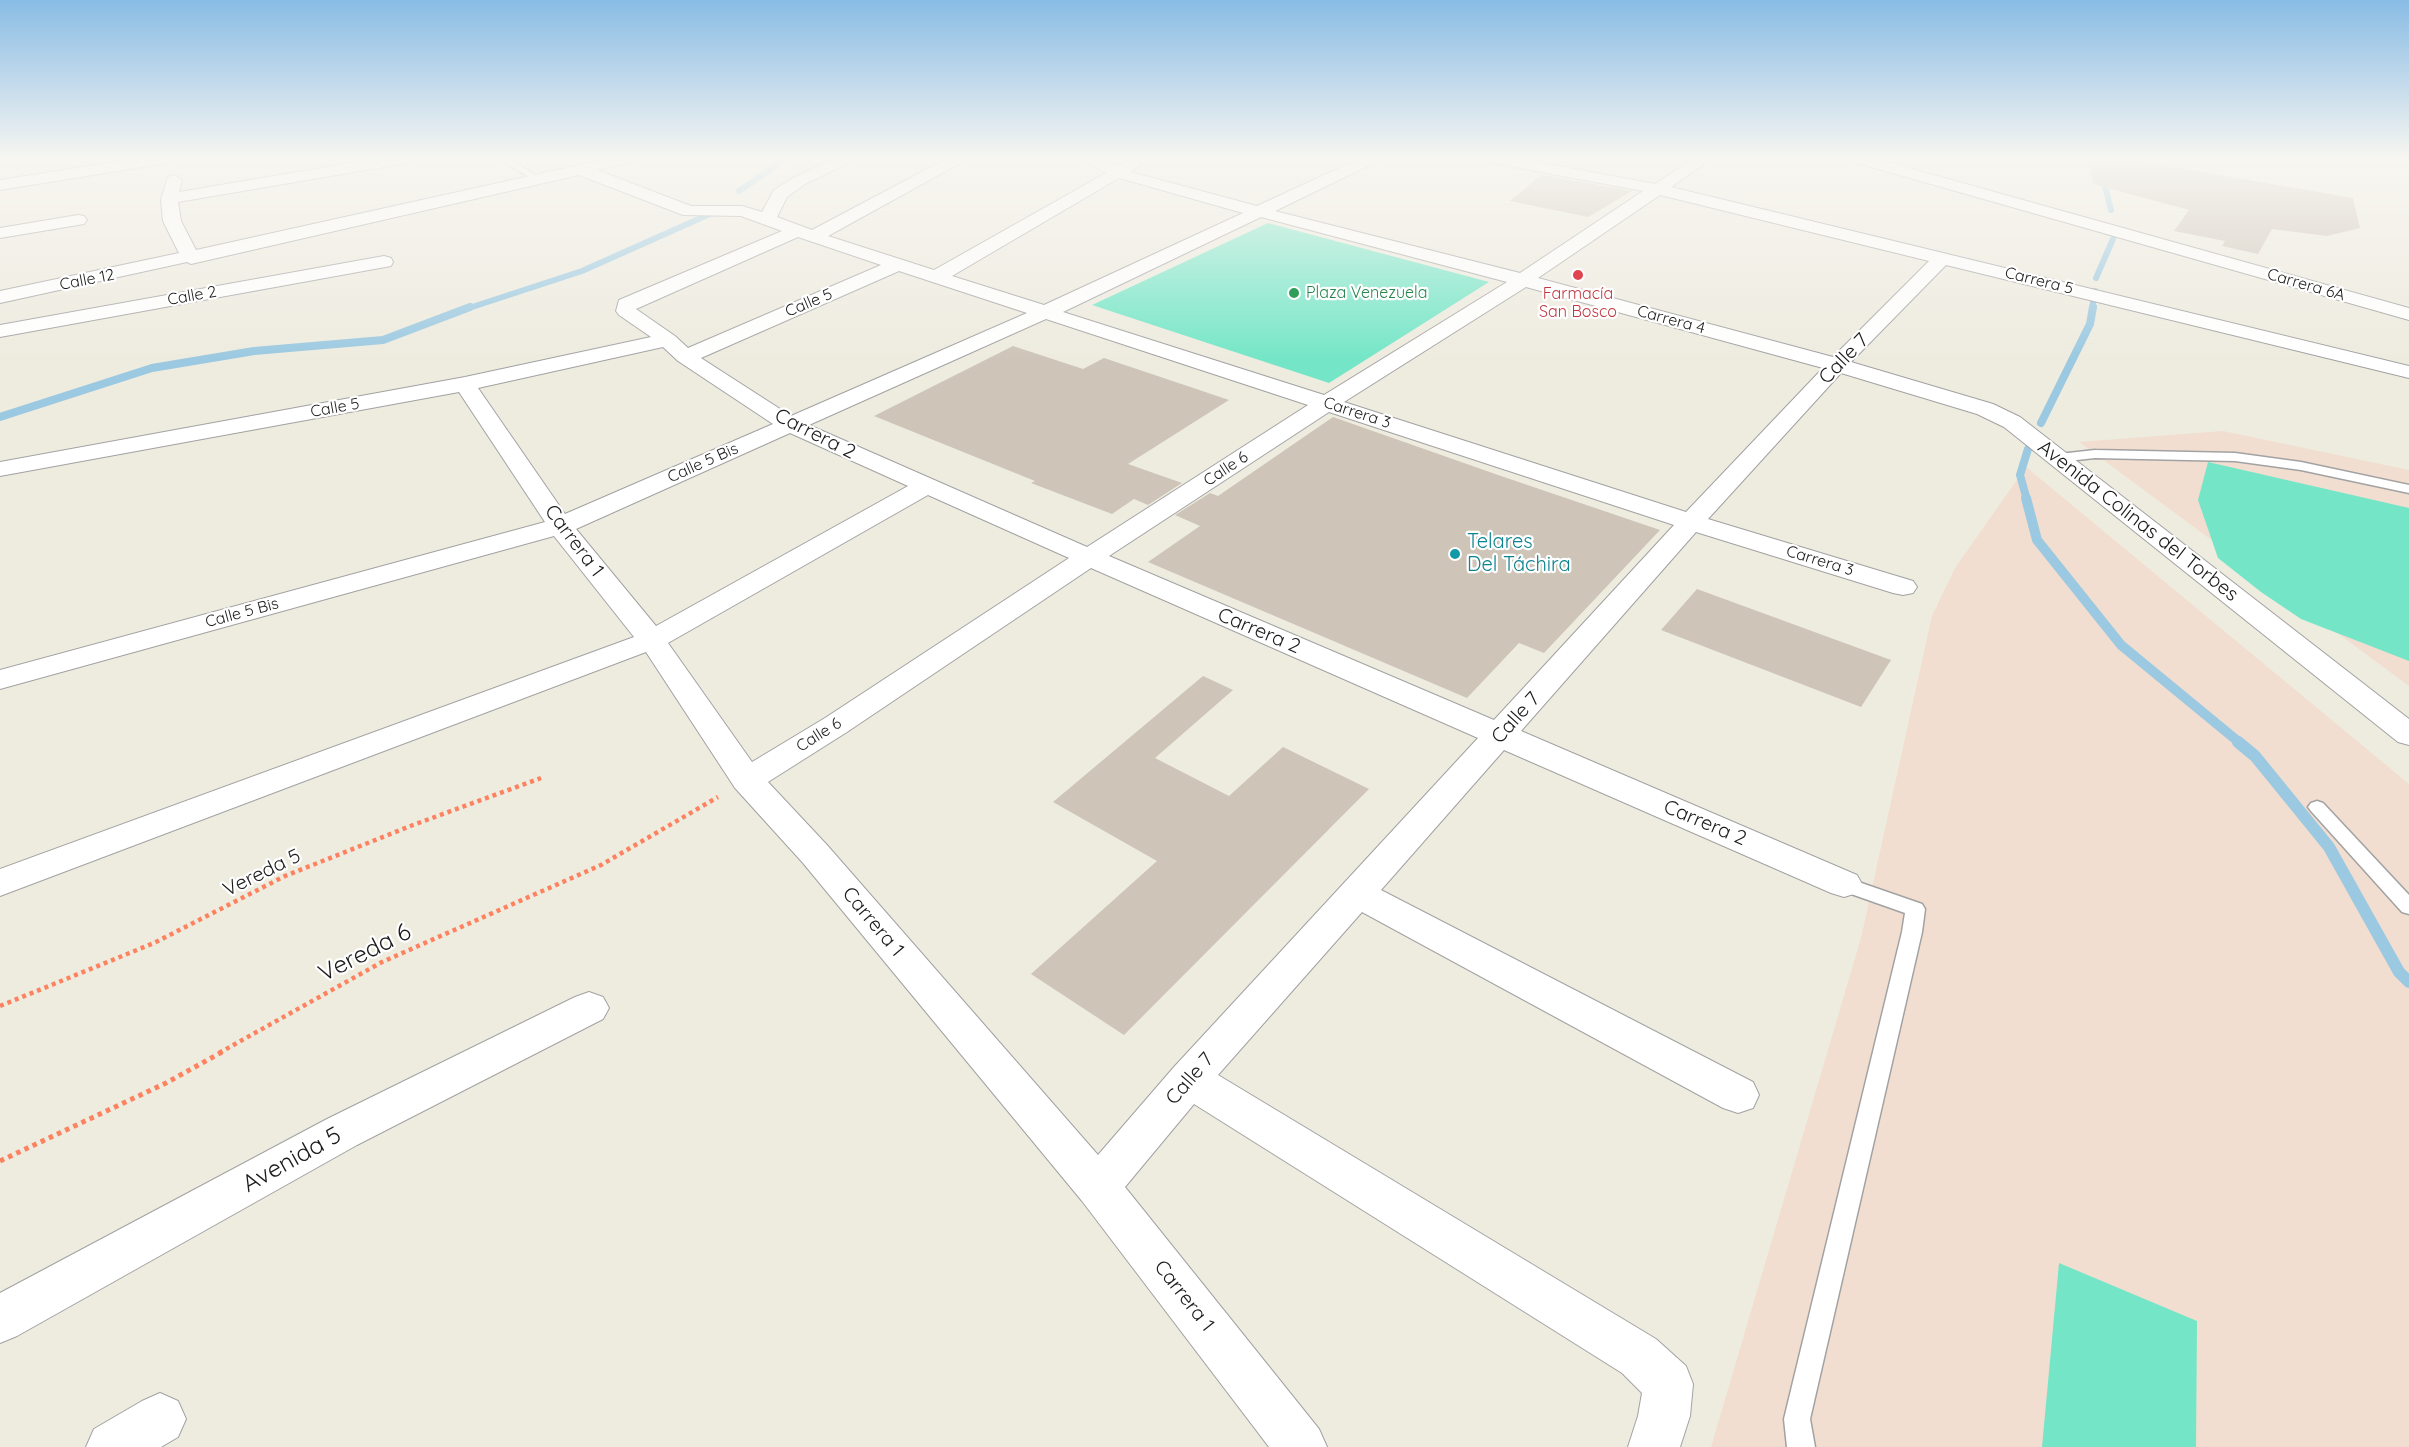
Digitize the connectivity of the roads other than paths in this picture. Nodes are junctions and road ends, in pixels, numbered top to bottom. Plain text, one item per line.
1 (45, 226) edge
2 (174, 226) edge
3 (336, 226) edge
4 (784, 226) edge
5 (822, 226) edge
6 (1025, 226) edge
7 (1229, 226) edge
8 (1311, 226) edge
9 (1603, 226) edge
10 (1811, 226) edge
11 (2095, 226) edge
12 (2139, 226) edge
13 (0, 233) edge
14 (805, 234) junction
15 (1943, 257) junction
16 (191, 258) junction
17 (384, 262) dead end
18 (900, 264) junction
19 (936, 276) junction
20 (1523, 280) junction
21 (0, 297) edge
22 (2409, 300) edge
23 (1046, 312) junction
24 (2409, 314) edge
25 (0, 331) edge
26 (676, 349) junction
27 (1837, 365) junction
28 (2409, 372) edge
29 (465, 384) junction
30 (1327, 403) junction
31 (790, 425) junction
32 (2060, 458) junction
33 (0, 469) edge
34 (926, 486) junction
35 (2409, 489) edge
36 (1691, 522) junction
37 (560, 526) junction
38 (1088, 557) junction
39 (1903, 587) dead end
40 (652, 640) junction
41 (0, 680) edge
42 (2409, 735) edge
43 (1501, 736) junction
44 (747, 780) junction
45 (2317, 807) dead end
46 (0, 883) edge
47 (1844, 884) joint
48 (1357, 893) junction
49 (2409, 907) edge
50 (590, 1008) dead end
51 (1189, 1079) junction
52 (1738, 1095) dead end
53 (1098, 1187) junction
54 (0, 1319) edge
55 (160, 1419) dead end
56 (112, 1447) edge
57 (1301, 1447) edge
58 (1654, 1447) edge
59 (1801, 1447) edge

1 - 13 street
2 - 16 street
3 - 16 street, Calle 12
4 - 14 street, Carrera 3
5 - 14 street
6 - 19 street
7 - 23 street, Calle 5 Bis
8 - 20 street, Carrera 4
9 - 20 street, Calle 6
10 - 15 street, Carrera 5
11 - 24 street, Carrera 6A
12 - 22 street, Carrera 6A
14 - 18 street, Carrera 3
14 - 26 street, Carrera 2
15 - 27 street, Calle 7
15 - 28 street, Carrera 5
16 - 21 street, Calle 12
17 - 25 street, Calle 2
18 - 19 street, Carrera 3
18 - 26 street, Calle 5
19 - 23 street, Carrera 3
20 - 27 street, Carrera 4
20 - 30 street, Calle 6
23 - 30 street, Carrera 3
23 - 31 street, Calle 5 Bis
26 - 29 street, Calle 5
26 - 31 street, Carrera 2
27 - 32 street, Avenida Colinas del Torbes
27 - 36 street, Calle 7
29 - 33 street, Calle 5
29 - 37 street, Carrera 1
30 - 36 street, Carrera 3
30 - 38 street, Calle 6
31 - 34 street, Carrera 2
31 - 37 street, Calle 5 Bis
32 - 35 lane
32 - 42 street, Avenida Colinas del Torbes
34 - 38 street, Carrera 2
34 - 40 street
36 - 39 street, Carrera 3
36 - 43 street, Calle 7
37 - 40 street, Carrera 1
37 - 41 street, Calle 5 Bis
38 - 43 street, Carrera 2
38 - 44 street, Calle 6
40 - 44 street, Carrera 1
40 - 46 street
43 - 47 street, Carrera 2
43 - 48 street, Calle 7
44 - 53 street, Carrera 1
45 - 49 lane
47 - 59 lane
48 - 51 street, Calle 7
48 - 52 street
50 - 54 street, Avenida 5
51 - 53 street, Calle 7
51 - 58 street
53 - 57 street, Carrera 1
55 - 56 street

